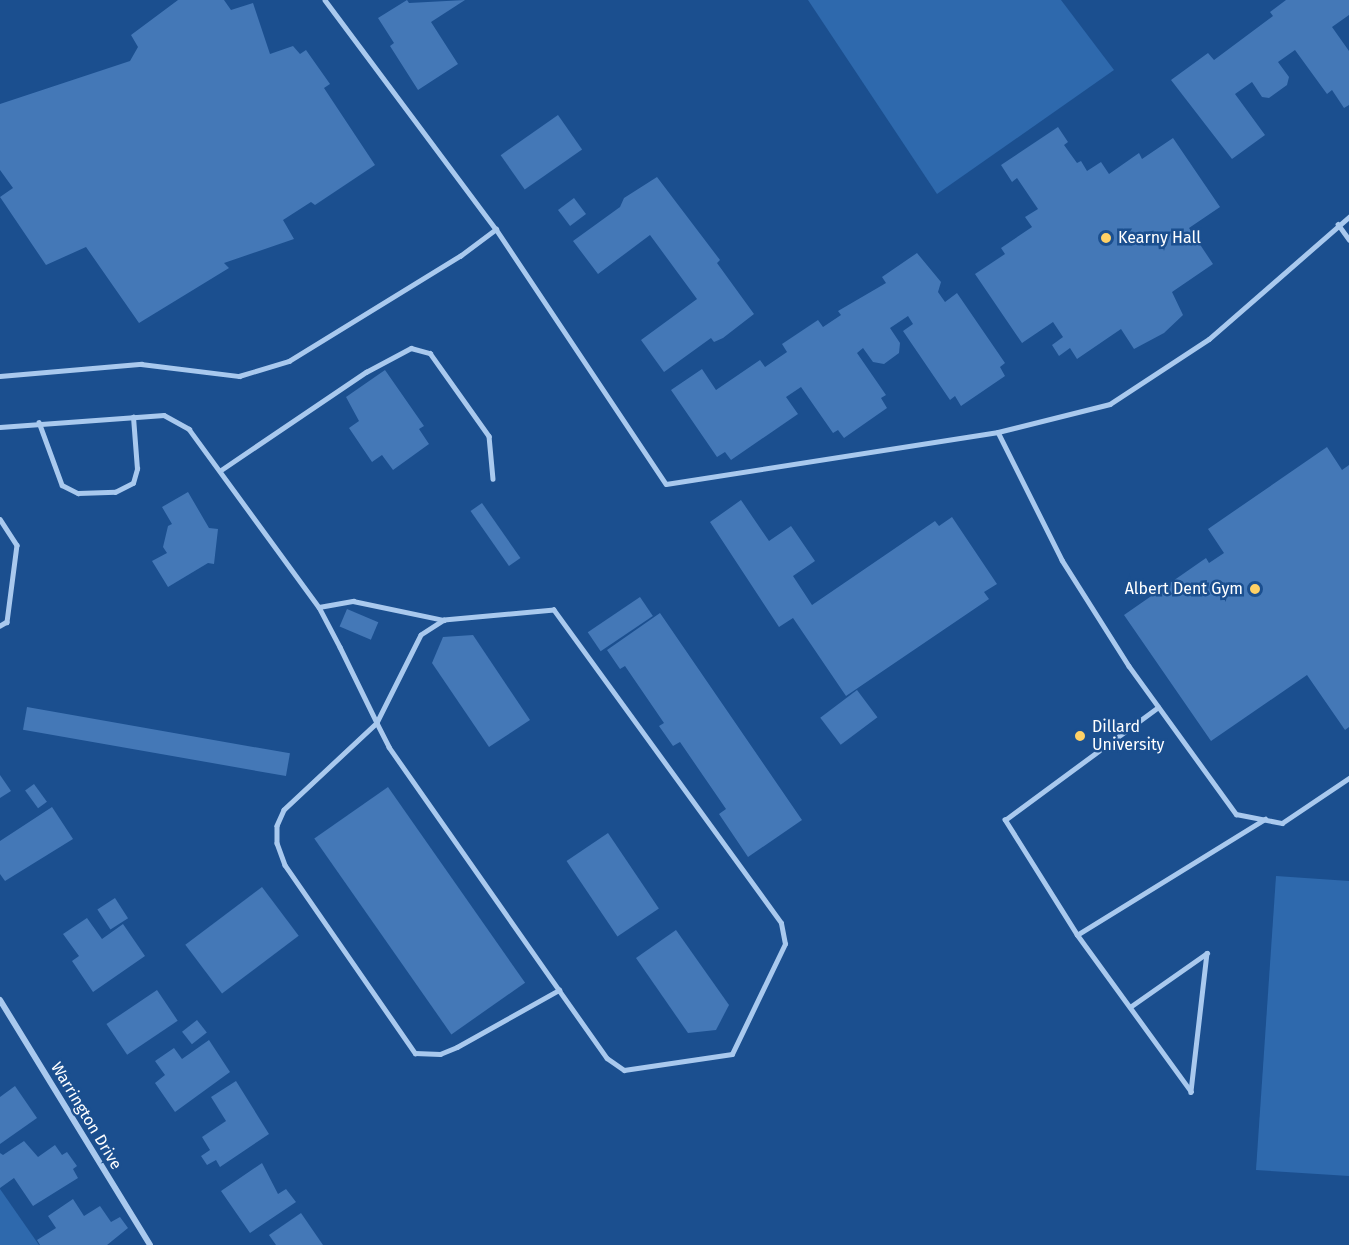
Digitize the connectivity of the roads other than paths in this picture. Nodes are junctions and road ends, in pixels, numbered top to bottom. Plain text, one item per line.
1 (325, 0) edge
2 (1349, 217) edge
3 (1338, 224) junction
4 (495, 230) junction
5 (1349, 239) edge
6 (0, 376) edge
7 (133, 417) junction
8 (39, 422) junction
9 (0, 427) edge
10 (998, 432) junction
11 (221, 470) junction
12 (493, 479) dead end
13 (0, 519) edge
14 (319, 607) junction
15 (444, 620) junction
16 (0, 626) edge
17 (1158, 707) junction
18 (377, 723) junction
19 (1349, 778) edge
20 (1265, 819) junction
21 (1077, 935) junction
22 (559, 990) junction
23 (0, 1000) edge
24 (1130, 1007) junction
25 (150, 1245) edge

1 - 4 lane
2 - 3 lane
3 - 5 lane
3 - 10 lane
4 - 6 lane
4 - 10 lane
7 - 8 lane
7 - 8 lane
7 - 11 lane
8 - 9 lane
10 - 17 lane
11 - 12 lane
11 - 14 lane
13 - 16 lane
14 - 15 lane
14 - 18 lane
15 - 18 lane
15 - 22 lane
17 - 20 lane
17 - 21 lane
18 - 22 lane
18 - 22 lane
19 - 20 lane
20 - 21 lane
21 - 24 lane
23 - 25 street, Warrington Drive
24 - 24 lane

